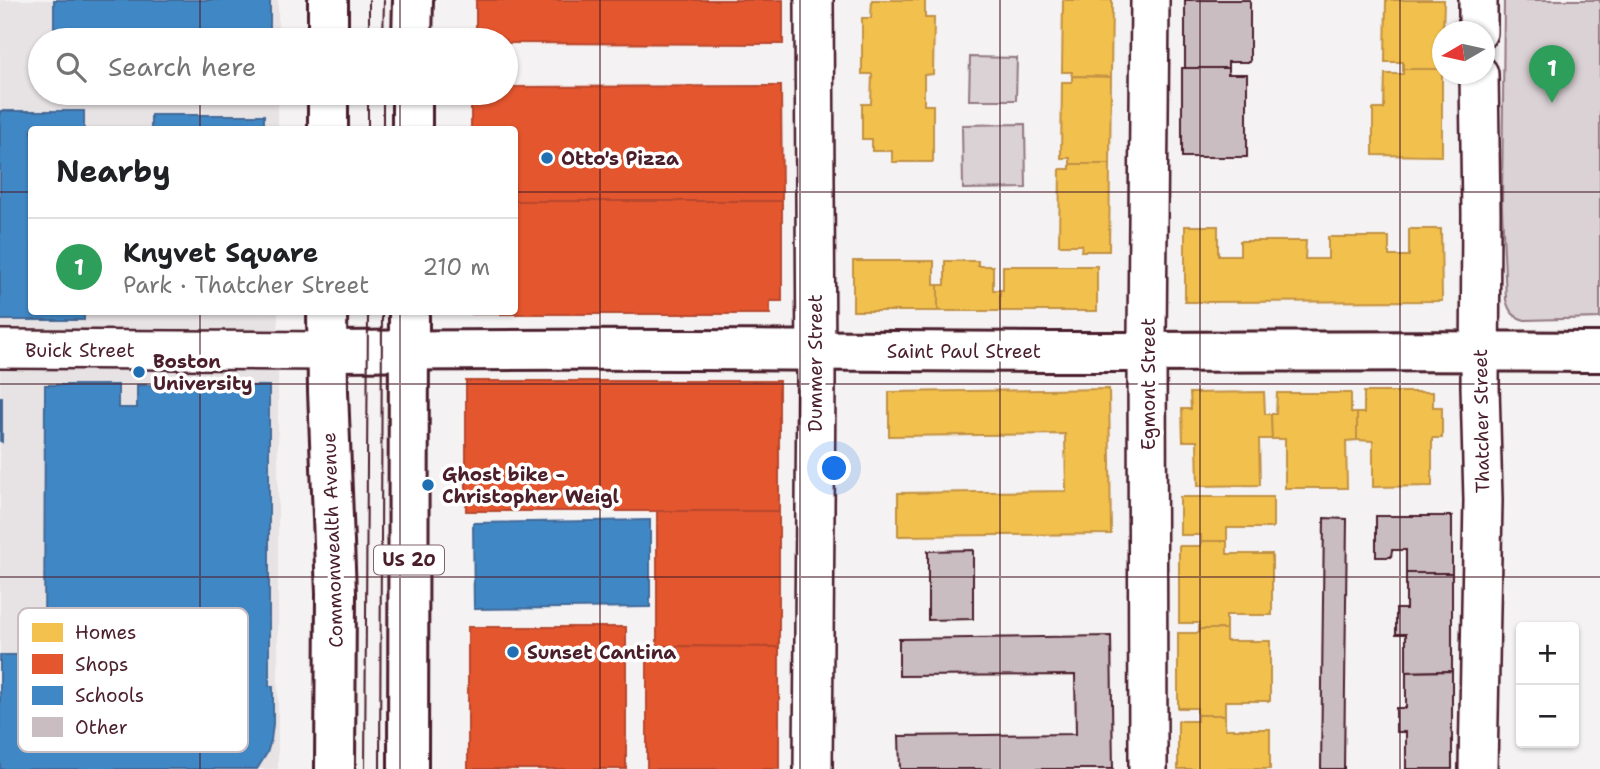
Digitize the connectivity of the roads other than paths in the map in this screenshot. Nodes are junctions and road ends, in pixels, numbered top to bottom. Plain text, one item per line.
1 (328, 0) edge
2 (413, 0) edge
3 (814, 0) edge
4 (1150, 0) edge
5 (1478, 0) edge
6 (1478, 21) edge
7 (328, 28) edge
8 (412, 28) edge
9 (1479, 84) edge
10 (328, 105) edge
11 (412, 105) edge
12 (328, 126) edge
13 (412, 126) edge
14 (327, 315) edge
15 (410, 315) edge
16 (0, 349) edge
17 (409, 350) junction
18 (328, 351) junction
19 (816, 351) junction
20 (1480, 351) junction
21 (1147, 352) junction
22 (1600, 352) edge
23 (335, 769) edge
24 (408, 769) edge
25 (813, 769) edge
26 (1148, 769) edge
27 (1478, 769) edge

1 - 7 main road
2 - 8 main road
3 - 19 street, Dummer Street
4 - 21 street, Egmont Street
5 - 6 street
9 - 20 street, Thatcher Street
10 - 12 main road
11 - 13 main road
14 - 18 main road, Commonwealth Avenue
15 - 17 main road, US 20
16 - 18 street, Buick Street
17 - 18 main road, Saint Paul Street
17 - 19 main road, Saint Paul Street
17 - 24 main road, US 20
18 - 23 main road, Commonwealth Avenue
19 - 21 main road, Saint Paul Street
19 - 25 street, Dummer Street
20 - 21 main road, Saint Paul Street
20 - 22 main road, Saint Paul Street
20 - 27 street, Thatcher Street
21 - 26 street, Egmont Street

